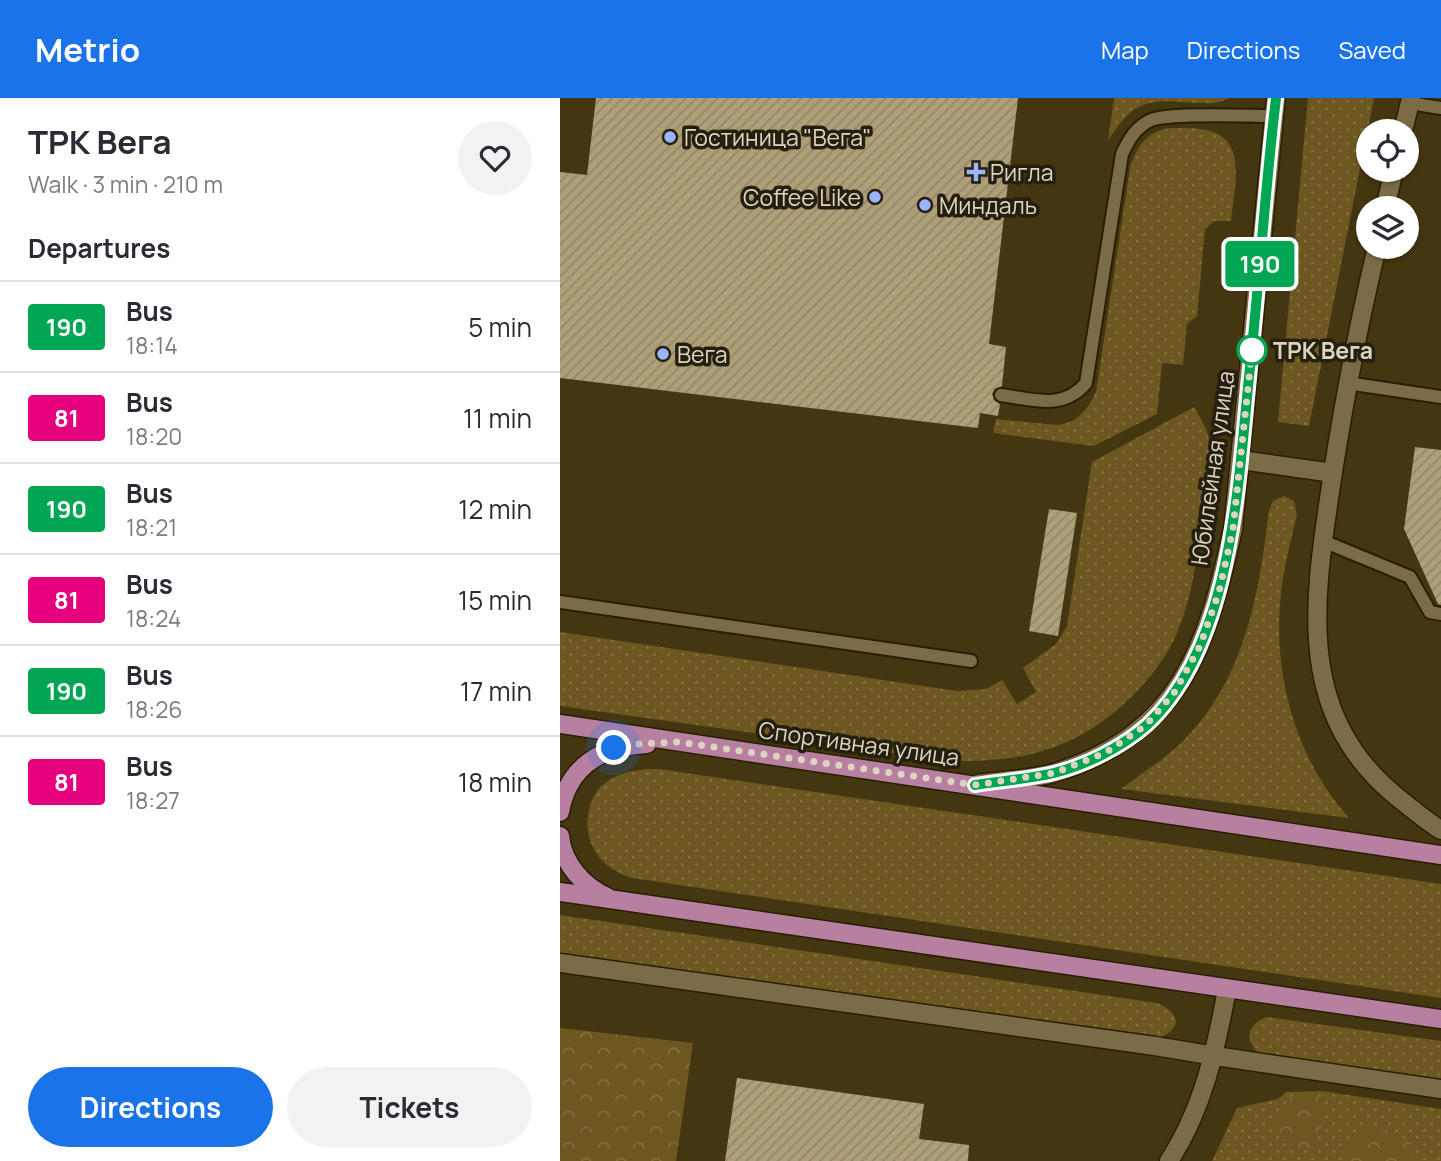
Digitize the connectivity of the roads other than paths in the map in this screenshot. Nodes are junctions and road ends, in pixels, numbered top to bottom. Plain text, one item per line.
1 (1411, 101) edge
2 (1275, 107) edge
3 (1441, 108) edge
4 (1406, 119) edge
5 (1374, 259) edge
6 (1347, 383) junction
7 (1001, 395) dead end
8 (1441, 397) edge
9 (1241, 460) junction
10 (1333, 473) junction
11 (1322, 541) junction
12 (560, 602) edge
13 (1441, 614) edge
14 (971, 661) dead end
15 (560, 724) edge
16 (679, 742) junction
17 (975, 785) junction
18 (560, 812) edge
19 (1441, 830) edge
20 (560, 836) edge
21 (1441, 855) edge
22 (560, 892) edge
23 (618, 902) junction
24 (560, 963) edge
25 (1227, 989) junction
26 (1441, 1018) edge
27 (1214, 1056) junction
28 (1441, 1089) edge
29 (1169, 1161) edge

1 - 3 lane
1 - 4 main road
2 - 7 lane
2 - 9 main road, Юбилейная улица
5 - 6 main road
6 - 8 lane
6 - 10 main road
9 - 10 main road
9 - 17 main road, Юбилейная улица
10 - 11 main road
11 - 13 lane
11 - 19 main road
12 - 14 lane
15 - 16 main road, Спортивная улица
16 - 17 main road, Спортивная улица
16 - 18 main road
17 - 21 main road, Спортивная улица
20 - 23 main road
22 - 23 main road
23 - 25 main road
24 - 27 main road
25 - 26 main road
25 - 27 main road
27 - 28 main road
27 - 29 main road

